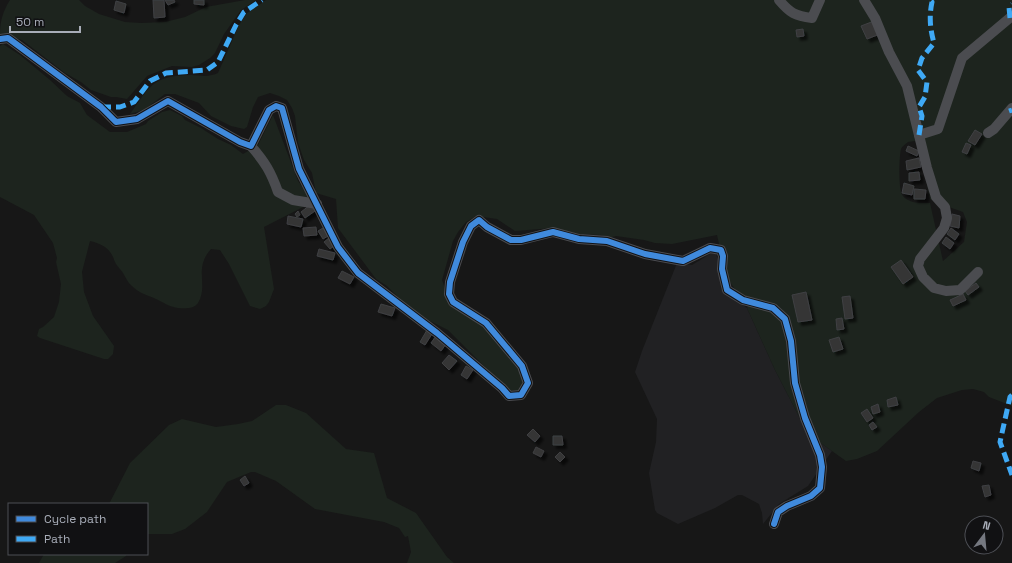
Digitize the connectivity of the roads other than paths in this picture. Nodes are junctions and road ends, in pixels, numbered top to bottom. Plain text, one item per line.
1 (779, 0) edge
2 (820, 0) edge
3 (864, 0) edge
4 (1012, 16) edge
5 (0, 39) edge
6 (1012, 108) edge
7 (988, 133) dead end
8 (919, 135) junction
9 (251, 146) junction
10 (316, 204) junction
11 (978, 272) dead end
12 (774, 524) dead end

1 - 2 street
3 - 8 street
4 - 8 street
5 - 9 street
6 - 7 street
8 - 11 street
9 - 10 street
9 - 10 street
10 - 12 street

